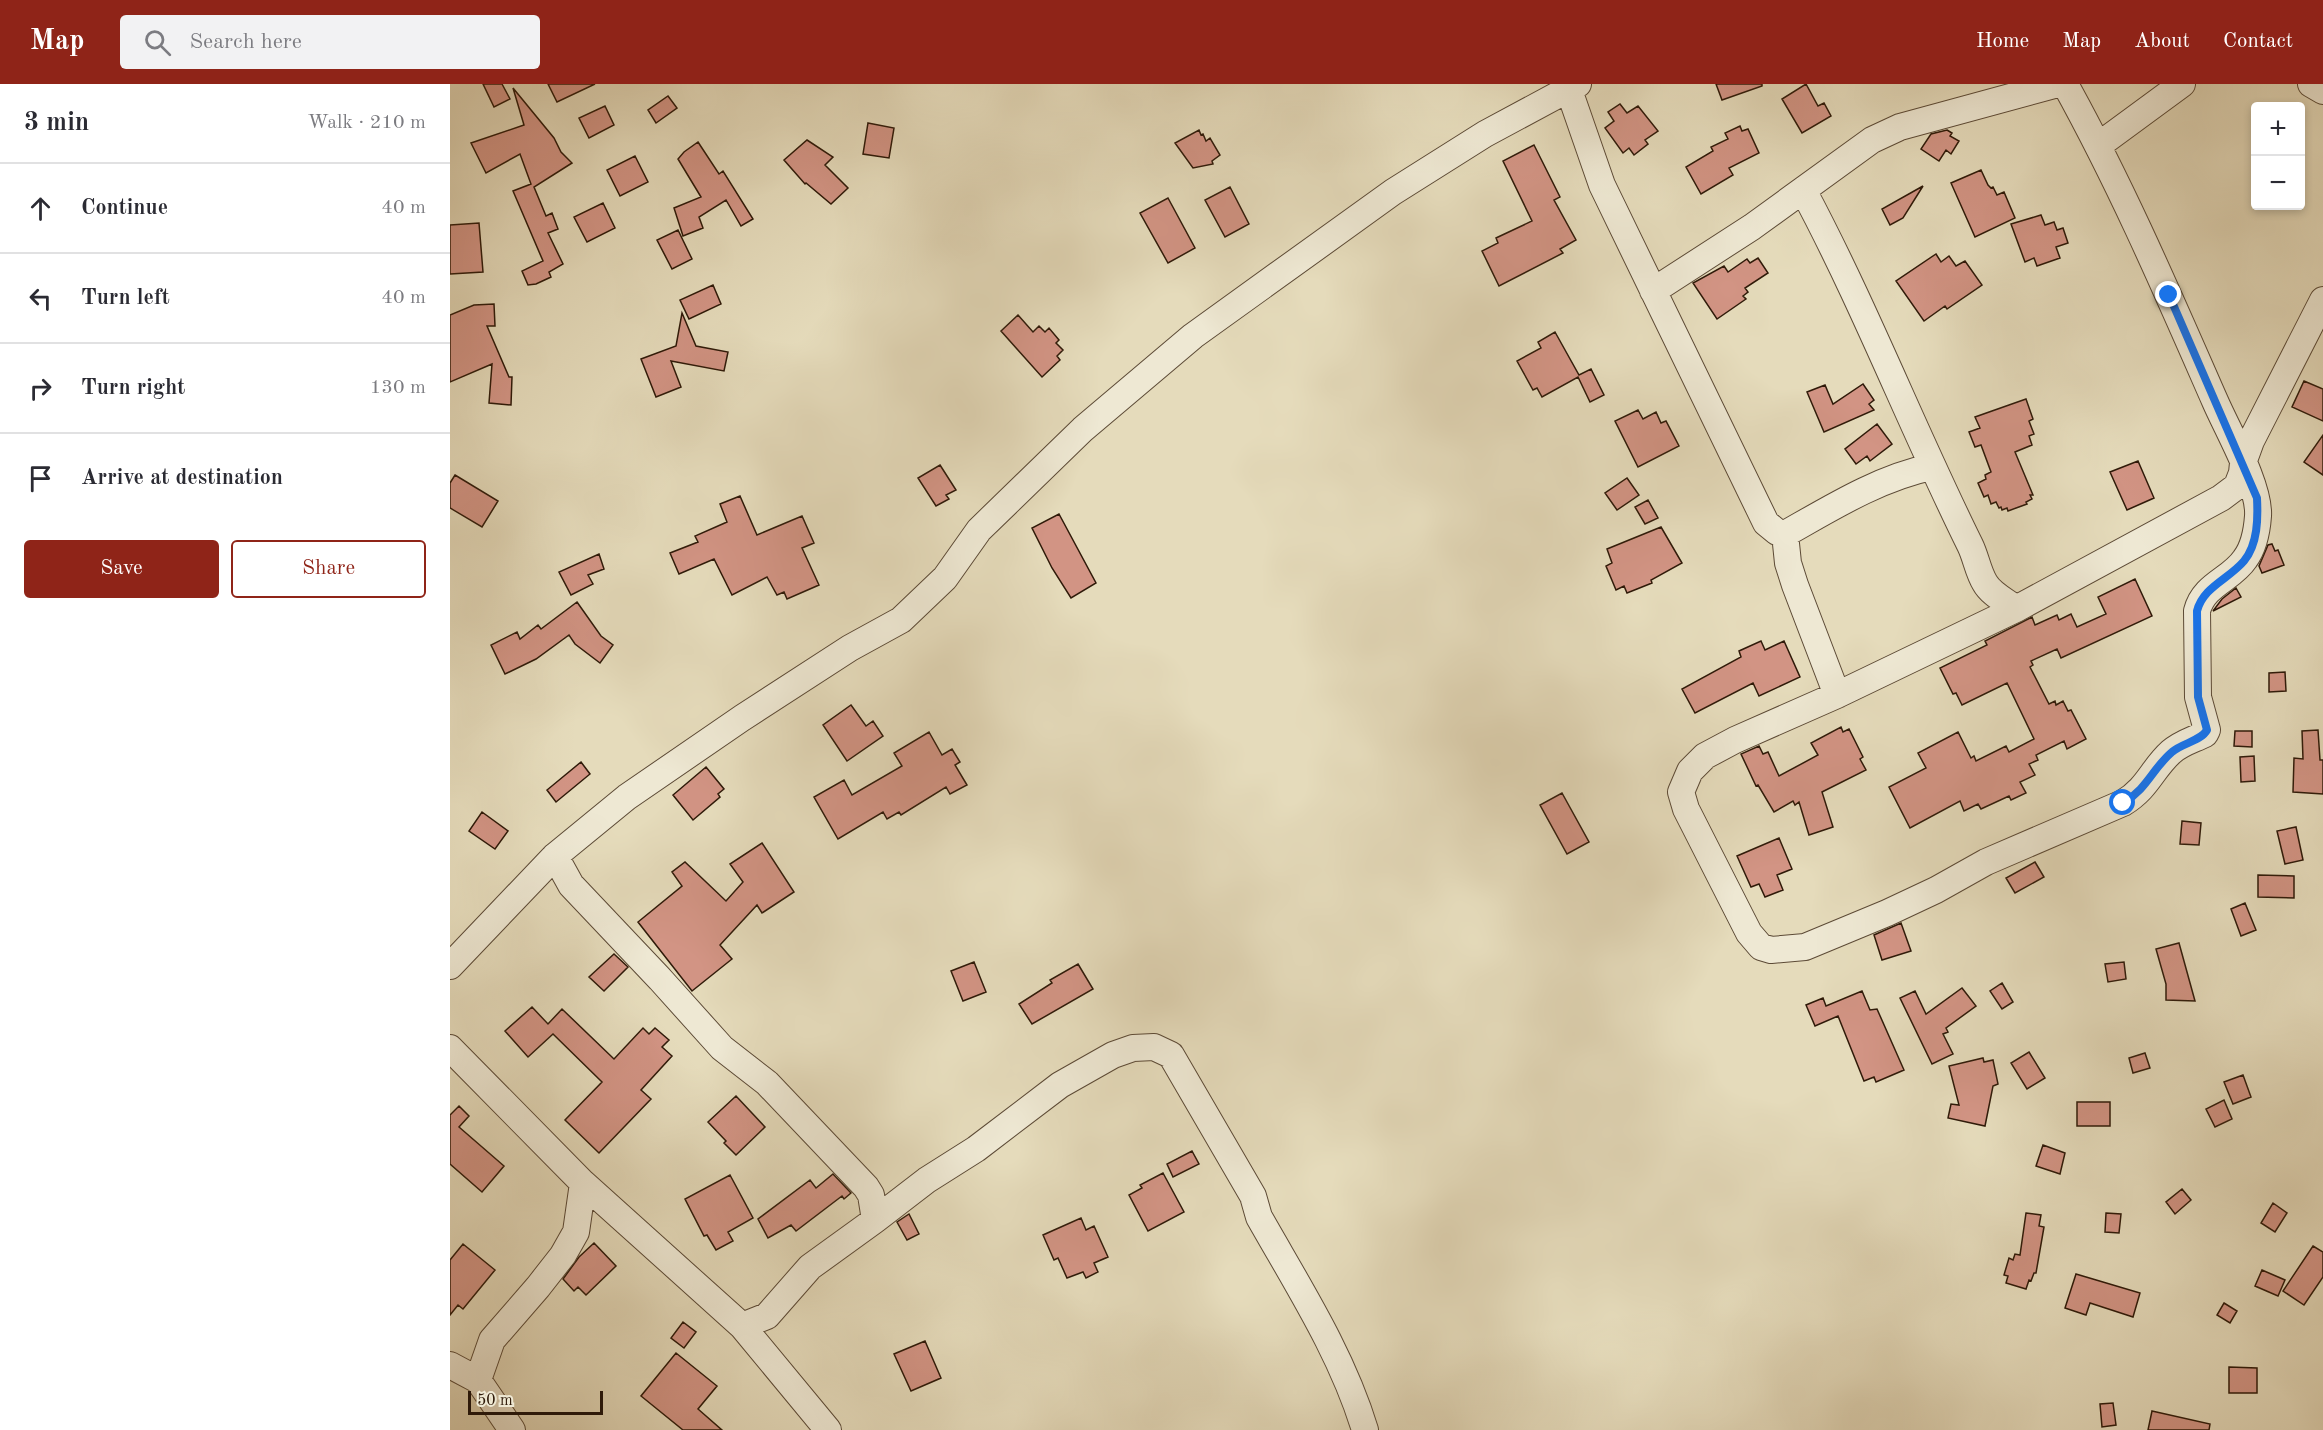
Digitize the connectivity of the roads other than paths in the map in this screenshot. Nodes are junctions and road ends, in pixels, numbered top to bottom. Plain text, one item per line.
1 (2058, 84) edge
2 (2065, 84) edge
3 (2182, 84) edge
4 (2311, 84) edge
5 (1574, 87) edge
6 (2323, 91) edge
7 (2099, 146) junction
8 (1803, 190) junction
9 (1653, 291) junction
10 (2323, 300) edge
11 (2242, 463) junction
12 (1931, 467) junction
13 (1785, 534) junction
14 (2016, 609) junction
15 (1837, 695) junction
16 (555, 856) junction
17 (450, 966) edge
18 (450, 1048) edge
19 (583, 1183) junction
20 (875, 1220) junction
21 (742, 1326) junction
22 (450, 1365) edge
23 (478, 1380) junction
24 (512, 1430) edge
25 (828, 1430) edge
26 (1365, 1430) edge

1 - 8 street
2 - 7 street
3 - 7 street
4 - 6 street
5 - 9 street
5 - 16 street
7 - 11 street
8 - 9 street
8 - 12 street
9 - 13 street
10 - 11 street
11 - 14 street
11 - 15 street
12 - 13 street
12 - 14 street
13 - 15 street
14 - 15 street
16 - 17 street
16 - 20 street
18 - 19 street
19 - 21 street
19 - 23 street
20 - 21 street
20 - 26 street
21 - 25 street
22 - 23 street
23 - 24 street

